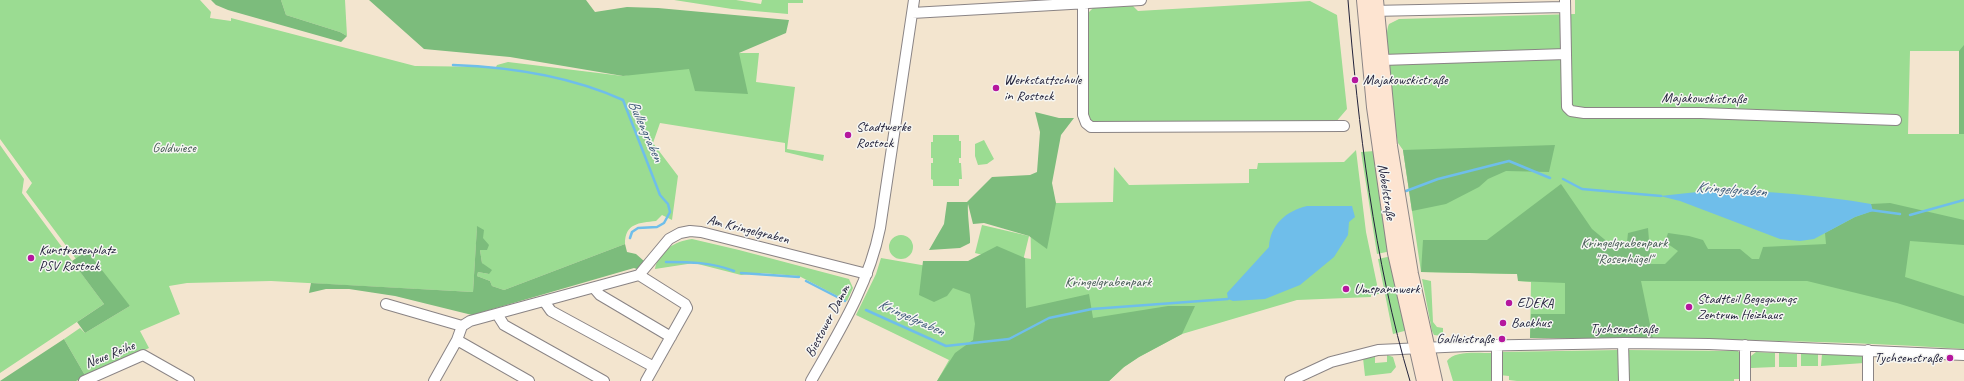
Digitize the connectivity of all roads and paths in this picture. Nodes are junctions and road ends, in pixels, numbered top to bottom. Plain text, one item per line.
1 (914, 0) edge
2 (1141, 0) edge
3 (1083, 3) junction
4 (1016, 4) edge
5 (1565, 4) edge
6 (1370, 5) edge
7 (912, 13) junction
8 (1566, 54) junction
9 (1382, 60) junction
10 (1896, 120) dead end
11 (1344, 126) dead end
12 (867, 274) junction
13 (639, 275) junction
14 (594, 288) junction
15 (544, 301) junction
16 (386, 304) dead end
17 (497, 314) junction
18 (462, 326) junction
19 (671, 337) junction
20 (457, 340) junction
21 (1623, 343) junction
22 (1496, 345) junction
23 (1745, 345) junction
24 (1422, 348) junction
25 (1868, 352) junction
26 (1964, 355) edge
27 (654, 368) junction
28 (1868, 376) edge
29 (84, 381) edge
30 (189, 381) edge
31 (434, 381) edge
32 (529, 381) edge
33 (604, 381) edge
34 (646, 381) edge
35 (811, 381) edge
36 (1291, 381) edge
37 (1424, 381) edge
38 (1435, 381) edge
39 (1497, 381) edge
40 (1624, 381) edge
41 (1745, 381) edge

1 - 7 street, Biestower Damm
2 - 3 street
3 - 4 street
3 - 11 street
4 - 7 street
5 - 6 street, Majakowskistraße
5 - 8 street, Majakowskistraße
6 - 9 main road, Nobelstraße
6 - 24 main road, Nobelstraße
7 - 12 street, Biestower Damm
8 - 9 street
8 - 10 street, Majakowskistraße
9 - 24 main road, Nobelstraße
12 - 13 street, Am Kringelgraben
12 - 35 street, Biestower Damm
13 - 14 street
13 - 19 street
14 - 15 street
14 - 19 street
15 - 17 street
15 - 27 street
16 - 18 street
17 - 18 street
17 - 33 street
18 - 20 street
19 - 27 street
20 - 31 street
20 - 32 street
21 - 22 street, Tychsenstraße
21 - 23 street, Tychsenstraße
21 - 40 street
22 - 24 street, Tychsenstraße
22 - 39 street
23 - 25 street, Tychsenstraße
23 - 41 street
24 - 36 street, Tychsenstraße
24 - 37 main road, Nobelstraße
24 - 38 main road, Nobelstraße
25 - 26 street, Tychsenstraße
25 - 28 street
27 - 34 street
29 - 30 street, Neue Reihe

